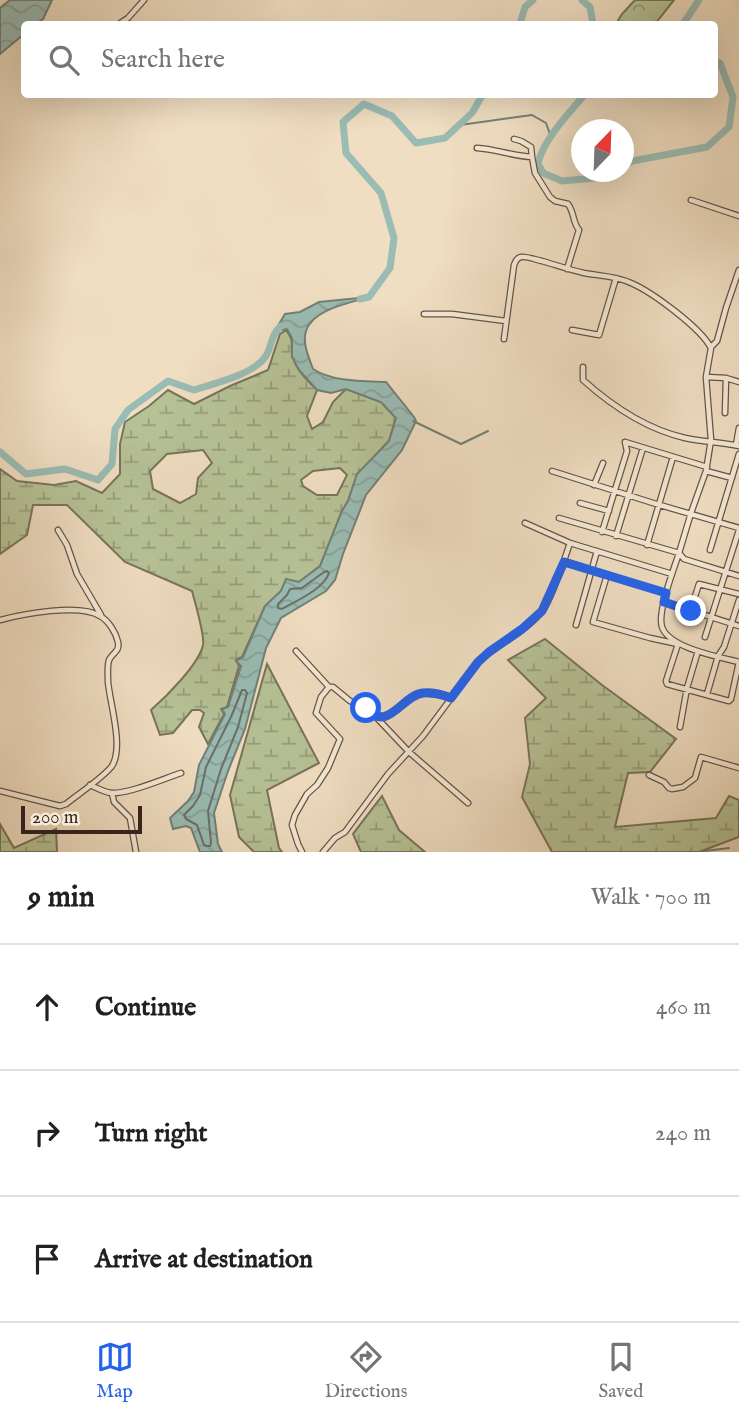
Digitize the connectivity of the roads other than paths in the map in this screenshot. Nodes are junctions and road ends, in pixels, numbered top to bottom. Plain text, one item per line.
1 (144, 0) edge
2 (124, 21) edge
3 (514, 139) dead end
4 (477, 148) dead end
5 (532, 157) junction
6 (691, 200) dead end
7 (739, 216) edge
8 (567, 269) junction
9 (739, 270) edge
10 (617, 278) junction
11 (424, 314) dead end
12 (506, 321) junction
13 (572, 330) dead end
14 (504, 339) dead end
15 (711, 348) junction
16 (583, 367) dead end
17 (706, 377) junction
18 (726, 379) junction
19 (739, 382) edge
20 (725, 413) dead end
21 (739, 428) edge
22 (711, 440) junction
23 (737, 446) edge
24 (643, 448) junction
25 (739, 454) edge
26 (673, 457) junction
27 (603, 463) dead end
28 (706, 469) junction
29 (552, 471) dead end
30 (732, 478) junction
31 (594, 485) junction
32 (615, 492) junction
33 (628, 496) junction
34 (580, 503) dead end
35 (659, 505) junction
36 (609, 511) junction
37 (691, 513) junction
38 (558, 518) dead end
39 (718, 521) junction
40 (525, 523) dead end
41 (739, 529) edge
42 (58, 530) dead end
43 (602, 532) junction
44 (617, 536) junction
45 (570, 543) junction
46 (647, 545) junction
47 (710, 550) dead end
48 (597, 551) junction
49 (679, 553) junction
50 (564, 562) junction
51 (592, 570) junction
52 (725, 572) junction
53 (672, 574) junction
54 (607, 575) junction
55 (739, 576) edge
56 (720, 589) junction
57 (666, 593) junction
58 (739, 594) edge
59 (739, 600) edge
60 (664, 602) junction
61 (691, 611) junction
62 (101, 616) junction
63 (712, 617) junction
64 (0, 620) edge
65 (687, 621) dead end
66 (732, 623) junction
67 (576, 625) dead end
68 (739, 625) edge
69 (705, 637) dead end
70 (678, 644) junction
71 (698, 650) junction
72 (296, 651) dead end
73 (718, 656) junction
74 (739, 662) edge
75 (329, 687) junction
76 (687, 688) junction
77 (707, 694) junction
78 (451, 698) junction
79 (375, 716) junction
80 (680, 727) dead end
81 (409, 752) junction
82 (739, 768) edge
83 (181, 772) dead end
84 (649, 775) dead end
85 (90, 785) junction
86 (0, 791) edge
87 (112, 793) junction
88 (468, 803) dead end
89 (136, 852) edge
90 (302, 852) edge
91 (323, 852) edge

1 - 2 street
3 - 5 street
4 - 5 street
5 - 8 street
6 - 7 street
8 - 10 street
8 - 12 street
9 - 15 street
10 - 13 street
10 - 15 street
11 - 12 street
12 - 14 street
15 - 17 street
16 - 22 street
17 - 18 street
17 - 22 street
18 - 19 street
18 - 20 street
21 - 23 street
22 - 23 street
22 - 28 street
24 - 26 street
24 - 32 street
24 - 33 street
25 - 30 street
26 - 28 street
26 - 35 street
27 - 31 street
28 - 30 street
28 - 37 street
29 - 31 street
30 - 39 street
31 - 32 street
32 - 33 street
32 - 36 street
33 - 35 street
33 - 44 street
34 - 36 street
35 - 37 street
35 - 46 street
36 - 43 street
37 - 39 street
37 - 49 street
38 - 43 street
39 - 41 street
39 - 47 street
40 - 45 street
41 - 52 street
42 - 62 street
43 - 44 street
44 - 46 street
45 - 48 street
45 - 50 street
46 - 49 street
48 - 51 street
48 - 53 street
49 - 52 street
49 - 53 street
50 - 51 street
50 - 78 street
51 - 54 street
51 - 67 street
52 - 55 street
52 - 56 street
53 - 57 street
54 - 57 street
54 - 70 street
56 - 58 street
56 - 61 street
56 - 63 street
57 - 60 street
59 - 66 street
60 - 61 street
60 - 70 street
61 - 63 street
61 - 65 street
62 - 64 street
62 - 85 street
63 - 66 street
63 - 69 street
66 - 68 street
66 - 73 street
70 - 71 street
70 - 76 street
71 - 73 street
71 - 76 street
72 - 75 street
73 - 74 street
73 - 77 street
74 - 77 street
75 - 79 street
75 - 90 street
76 - 77 street
76 - 80 street
78 - 79 street
78 - 81 street
79 - 81 street
81 - 88 street
81 - 91 street
82 - 84 street
83 - 87 street
85 - 86 street
85 - 87 street
87 - 89 street

